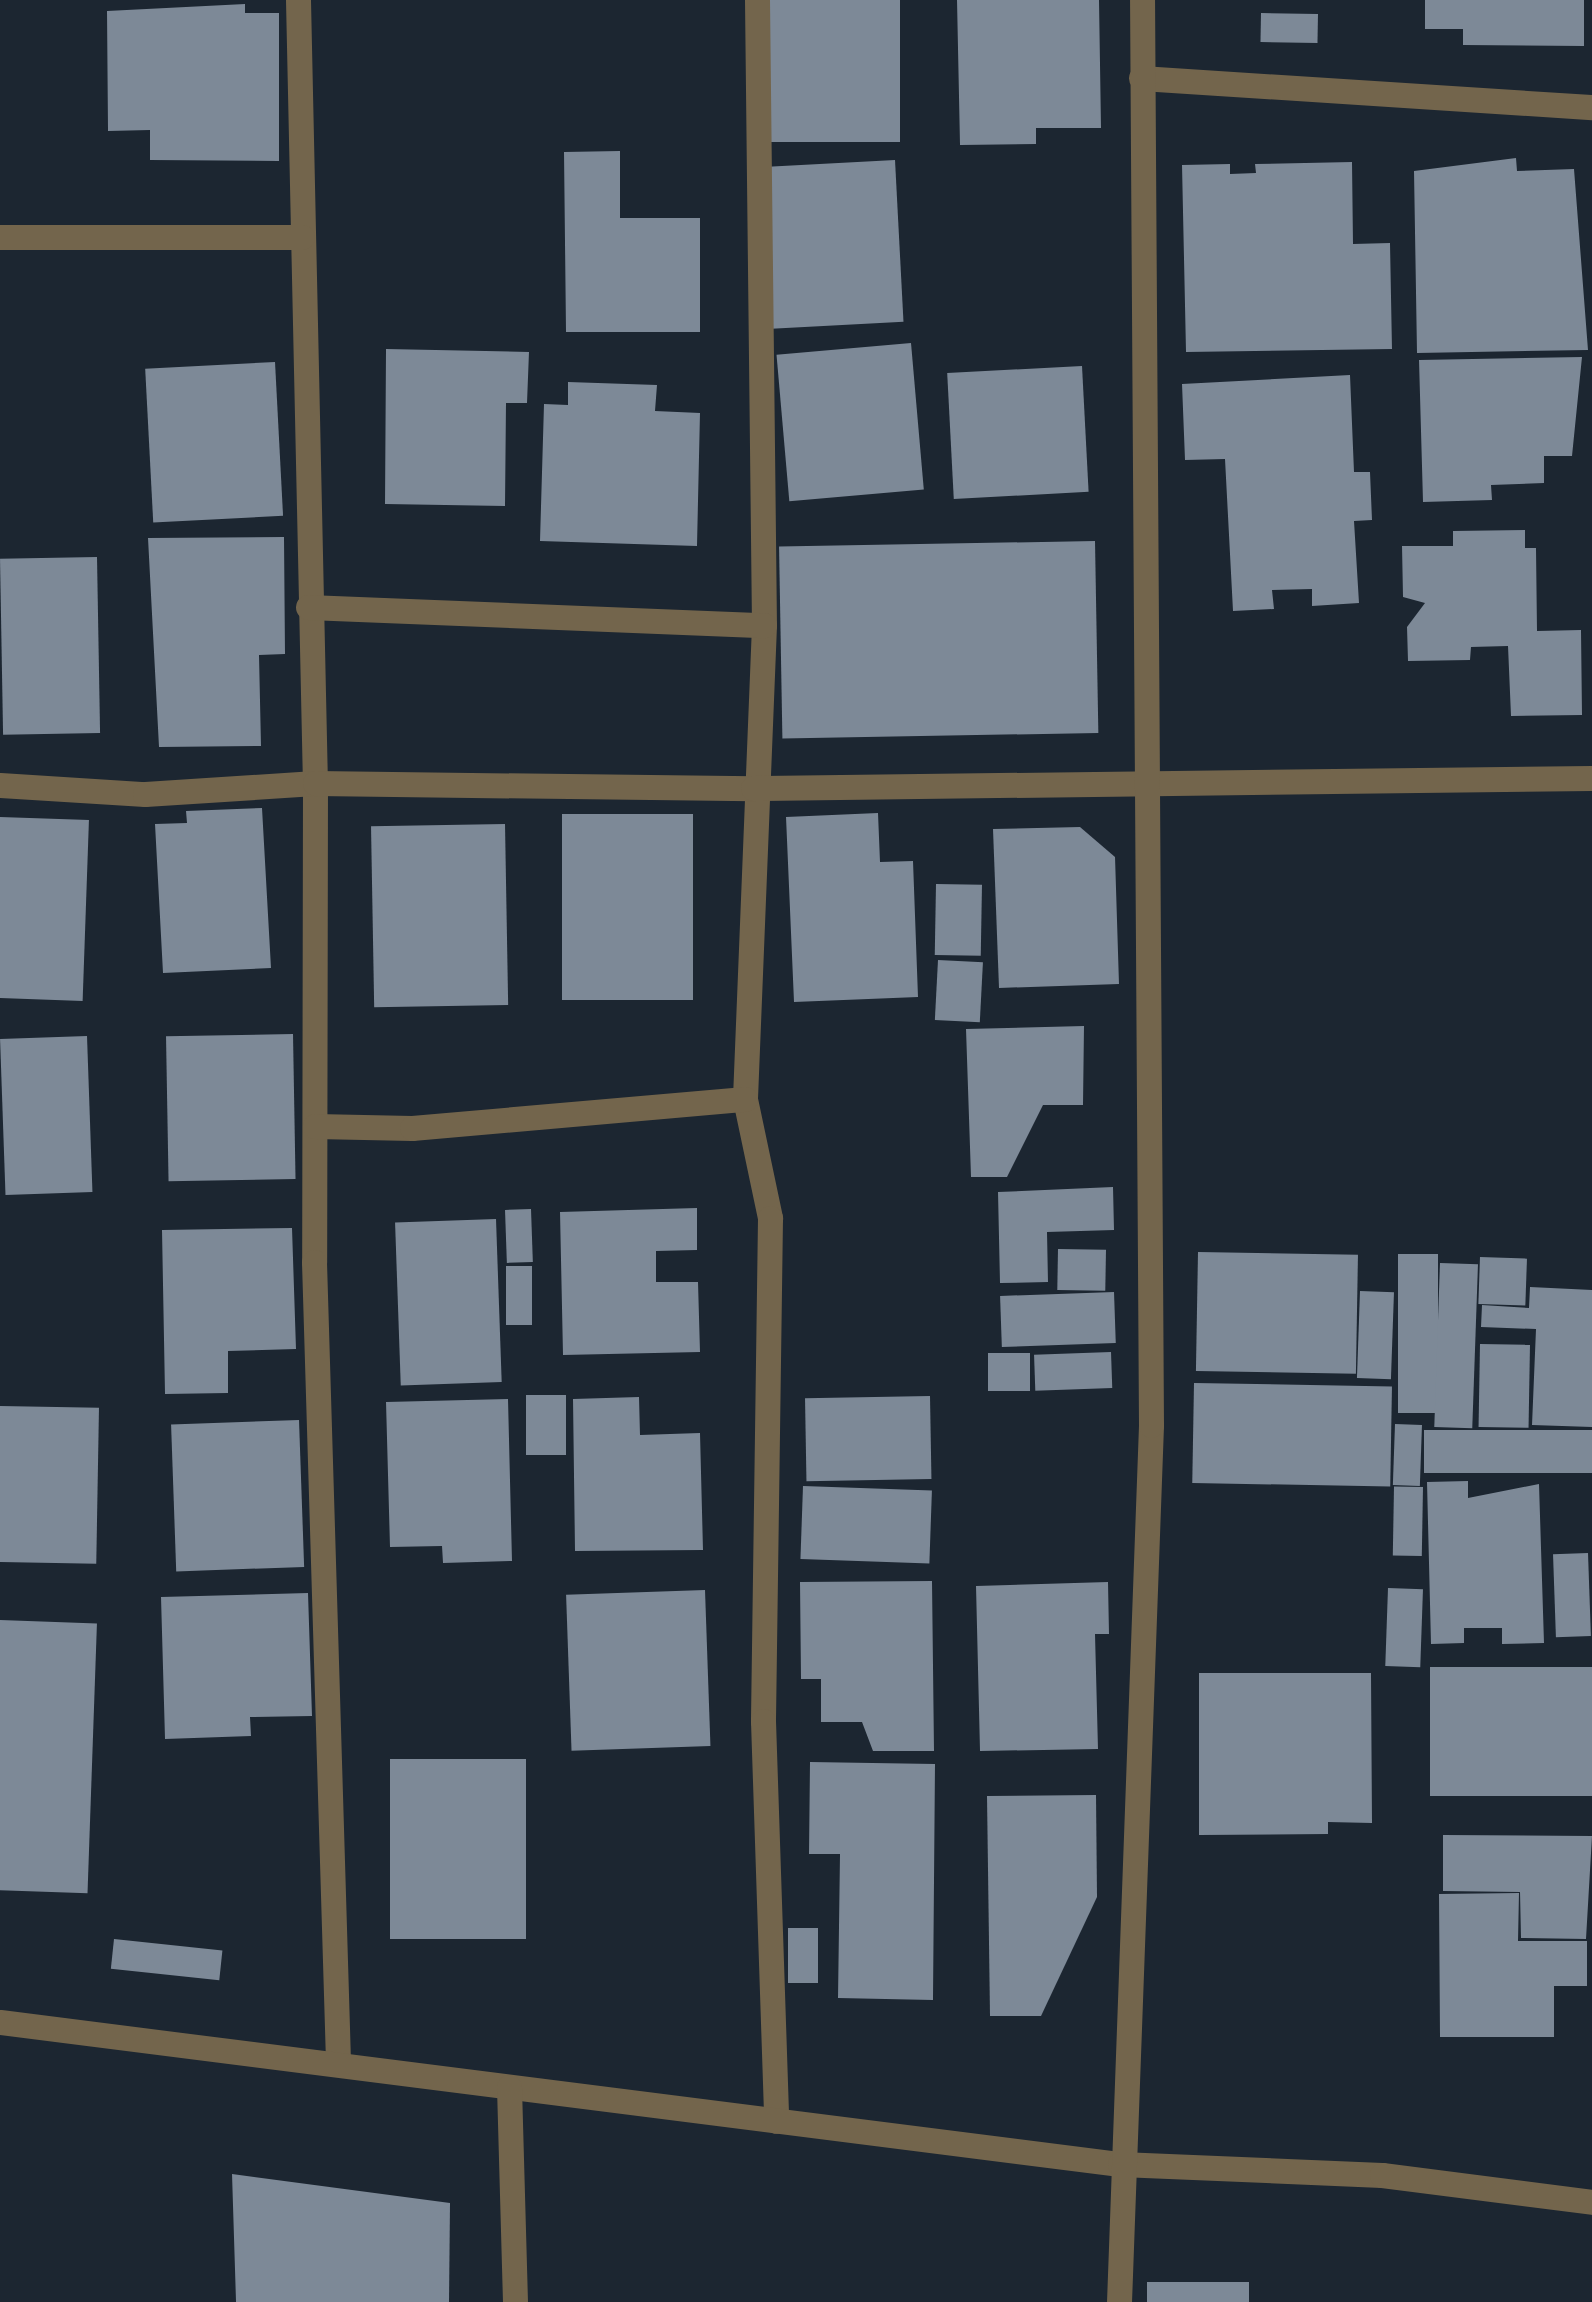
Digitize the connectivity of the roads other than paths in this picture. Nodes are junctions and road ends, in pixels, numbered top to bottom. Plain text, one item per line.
1 (298, 0) edge
2 (757, 0) edge
3 (1142, 0) edge
4 (1141, 78) junction
5 (1592, 107) edge
6 (302, 236) junction
7 (0, 237) edge
8 (308, 607) junction
9 (764, 626) junction
10 (1592, 778) edge
11 (315, 782) junction
12 (1142, 782) junction
13 (0, 784) edge
14 (753, 788) junction
15 (746, 1099) junction
16 (315, 1126) junction
17 (0, 2022) edge
18 (338, 2061) junction
19 (509, 2088) junction
20 (776, 2121) junction
21 (1120, 2164) junction
22 (1592, 2202) edge
23 (515, 2302) edge
24 (1119, 2302) edge

1 - 6 street
2 - 9 street
3 - 4 street
4 - 5 street
4 - 12 street
6 - 7 street
6 - 8 street
8 - 9 street
8 - 11 street
9 - 14 street
10 - 12 street
11 - 13 street
11 - 14 street
11 - 16 street
12 - 14 street
12 - 21 street
14 - 15 street
15 - 16 street
15 - 20 street
16 - 18 street
17 - 18 street
18 - 19 street
19 - 20 street
19 - 23 street
20 - 21 street
21 - 22 street
21 - 24 street

